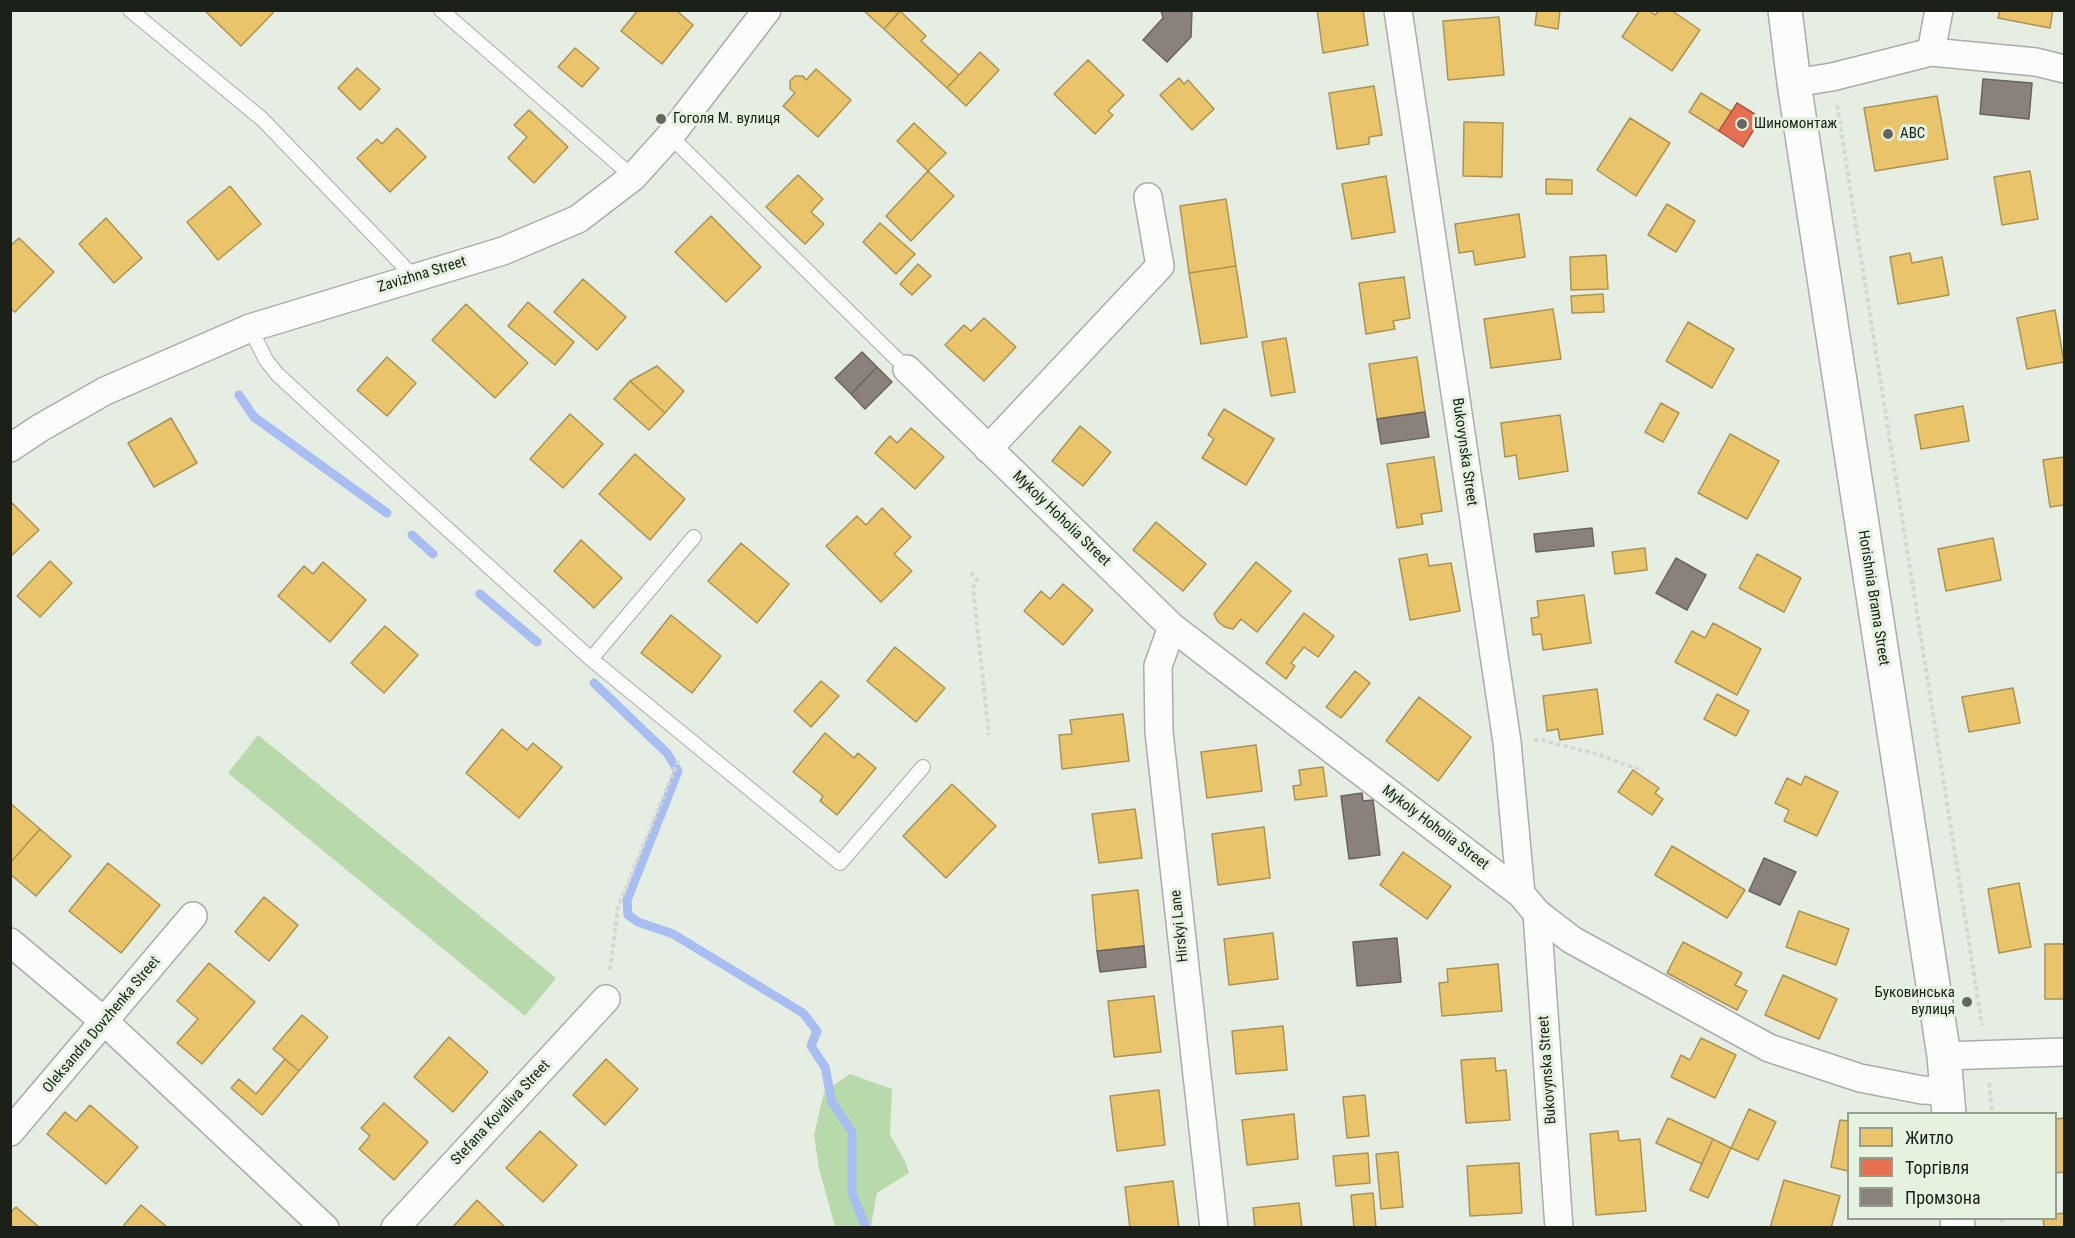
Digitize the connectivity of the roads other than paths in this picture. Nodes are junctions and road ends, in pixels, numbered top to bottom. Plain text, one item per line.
1 (130, 10) edge
2 (441, 10) edge
3 (767, 10) edge
4 (1398, 10) edge
5 (1785, 10) edge
6 (1939, 10) edge
7 (1931, 52) junction
8 (2064, 69) edge
9 (1794, 83) junction
10 (670, 135) junction
11 (633, 177) junction
12 (1148, 197) dead end
13 (414, 277) junction
14 (250, 328) junction
15 (907, 369) joint
16 (10, 448) edge
17 (988, 449) junction
18 (694, 537) dead end
19 (1172, 627) junction
20 (591, 659) junction
21 (923, 767) dead end
22 (1529, 904) junction
23 (193, 916) dead end
24 (10, 942) edge
25 (606, 999) road end
26 (105, 1023) junction
27 (2064, 1052) edge
28 (1944, 1056) junction
29 (1948, 1102) edge
30 (10, 1132) edge
31 (325, 1227) edge
32 (395, 1227) edge
33 (1214, 1227) edge
34 (1559, 1227) edge

1 - 13 lane
2 - 11 lane
3 - 10 street, Zavizhna Street
4 - 22 street, Bukovynska Street
5 - 9 street, Horishnia Brama Street
6 - 7 street
7 - 8 street
7 - 9 street
9 - 28 street, Horishnia Brama Street
10 - 11 street, Zavizhna Street
10 - 15 lane, Mykoly Hoholia Street
11 - 13 street, Zavizhna Street
12 - 17 street
13 - 14 street, Zavizhna Street
14 - 16 street, Zavizhna Street
14 - 20 lane
15 - 17 street, Mykoly Hoholia Street
17 - 19 street, Mykoly Hoholia Street
18 - 20 lane
19 - 22 street, Mykoly Hoholia Street
19 - 33 street, Hirskyi Lane
20 - 21 lane
22 - 29 street, Mykoly Hoholia Street
22 - 34 street, Bukovynska Street
23 - 26 street, Oleksandra Dovzhenka Street
24 - 26 street
25 - 32 street, Stefana Kovaliva Street
26 - 30 street, Oleksandra Dovzhenka Street
26 - 31 street
27 - 28 street
28 - 29 street, Horishnia Brama Street

